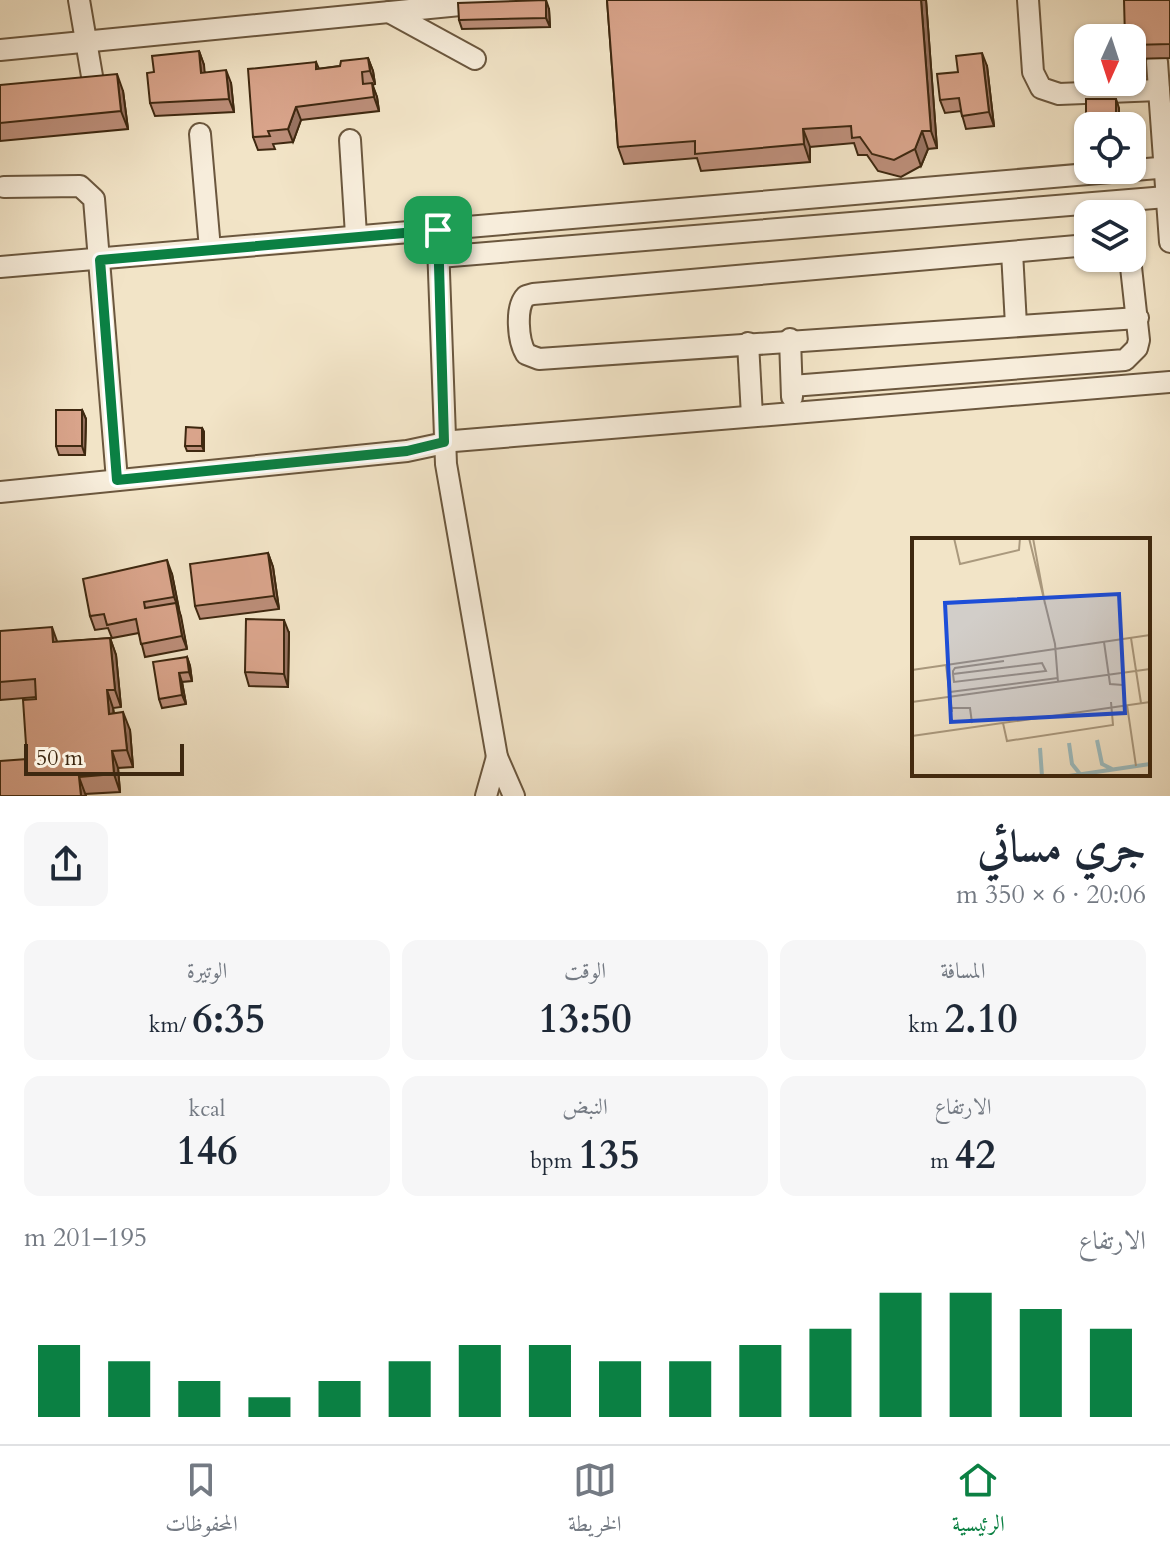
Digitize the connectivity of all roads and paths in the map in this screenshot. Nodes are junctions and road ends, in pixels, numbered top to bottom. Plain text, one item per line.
1 (79, 0) edge
2 (512, 0) edge
3 (1028, 0) edge
4 (331, 9) edge
5 (389, 12) junction
6 (85, 42) junction
7 (0, 50) edge
8 (475, 59) dead end
9 (1157, 62) edge
10 (92, 76) edge
11 (1159, 90) junction
12 (200, 134) dead end
13 (350, 140) dead end
14 (1166, 167) edge
15 (4, 187) dead end
16 (1166, 197) junction
17 (438, 230) junction
18 (356, 235) junction
19 (1170, 242) edge
20 (1074, 246) edge
21 (210, 249) junction
22 (1012, 252) junction
23 (439, 257) junction
24 (100, 260) junction
25 (0, 267) edge
26 (1132, 272) edge
27 (1138, 318) junction
28 (1016, 325) junction
29 (790, 339) junction
30 (748, 343) junction
31 (1100, 363) junction
32 (1170, 382) edge
33 (792, 386) junction
34 (1101, 388) junction
35 (793, 413) junction
36 (752, 416) junction
37 (444, 442) junction
38 (117, 480) junction
39 (0, 492) edge
40 (497, 757) junction
41 (486, 796) edge
42 (514, 796) edge

1 - 6 street
2 - 5 street
3 - 11 street
4 - 5 street
4 - 6 street
5 - 8 street
6 - 7 street
6 - 10 street
9 - 11 street
11 - 14 street
12 - 21 street
13 - 18 street
14 - 16 street
14 - 17 street
15 - 24 street
16 - 19 street
16 - 23 street
17 - 18 street
17 - 23 street
18 - 21 street
20 - 22 street
21 - 24 street
22 - 28 street
22 - 30 street
23 - 37 street
24 - 25 street
24 - 38 street
26 - 27 street
27 - 28 street
27 - 31 street
28 - 29 street
29 - 30 street
29 - 33 street
30 - 36 street
31 - 33 street
31 - 34 street
32 - 34 street
33 - 35 street
34 - 35 street
35 - 36 street
36 - 37 street
37 - 38 street
37 - 40 street
38 - 39 street
40 - 41 street
40 - 42 street

